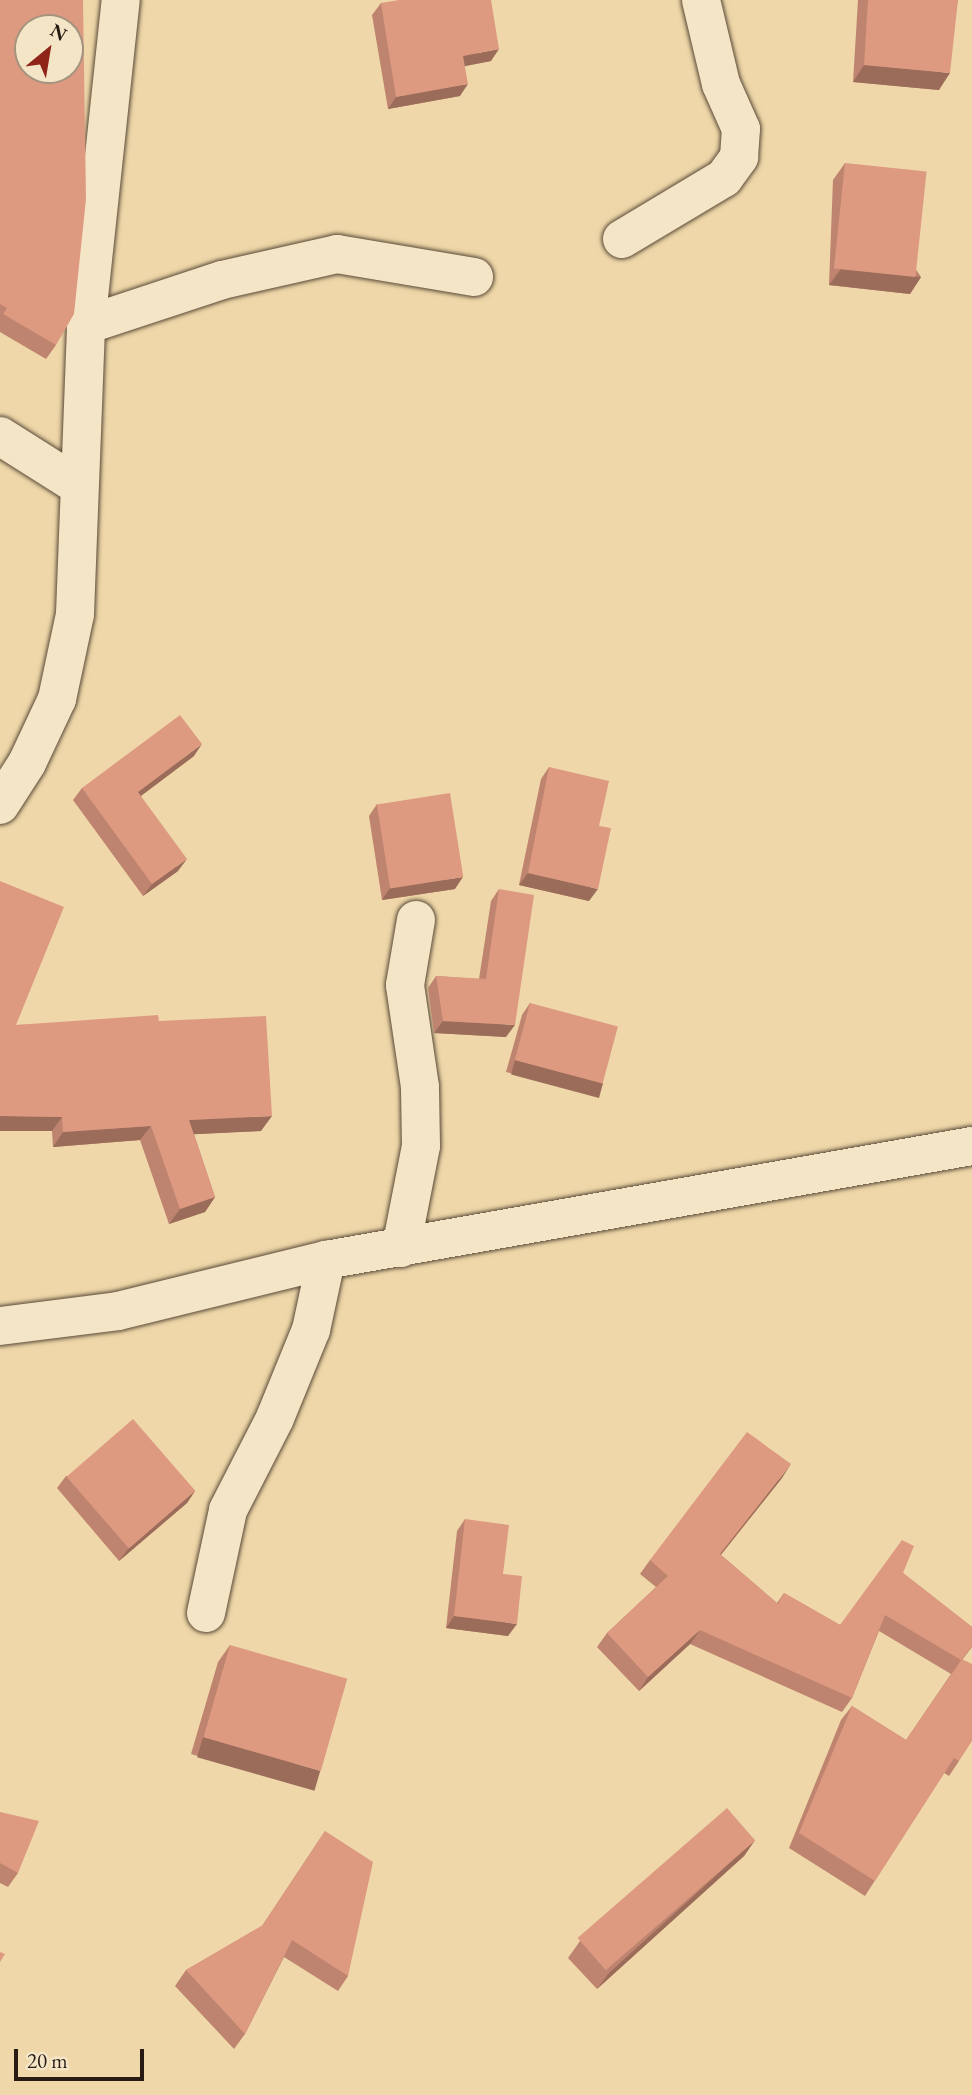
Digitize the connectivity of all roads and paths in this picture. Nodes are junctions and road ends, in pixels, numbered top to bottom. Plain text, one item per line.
1 (121, 0) edge
2 (701, 0) edge
3 (622, 239) dead end
4 (474, 277) dead end
5 (86, 325) junction
6 (0, 436) edge
7 (79, 486) junction
8 (0, 805) edge
9 (416, 920) dead end
10 (972, 1146) edge
11 (401, 1248) junction
12 (326, 1260) junction
13 (0, 1326) edge
14 (206, 1613) dead end

1 - 5 street
2 - 3 street
4 - 5 street
5 - 7 street
6 - 7 street
7 - 8 street
9 - 11 street
10 - 11 street
11 - 12 street
12 - 13 street
12 - 14 street

